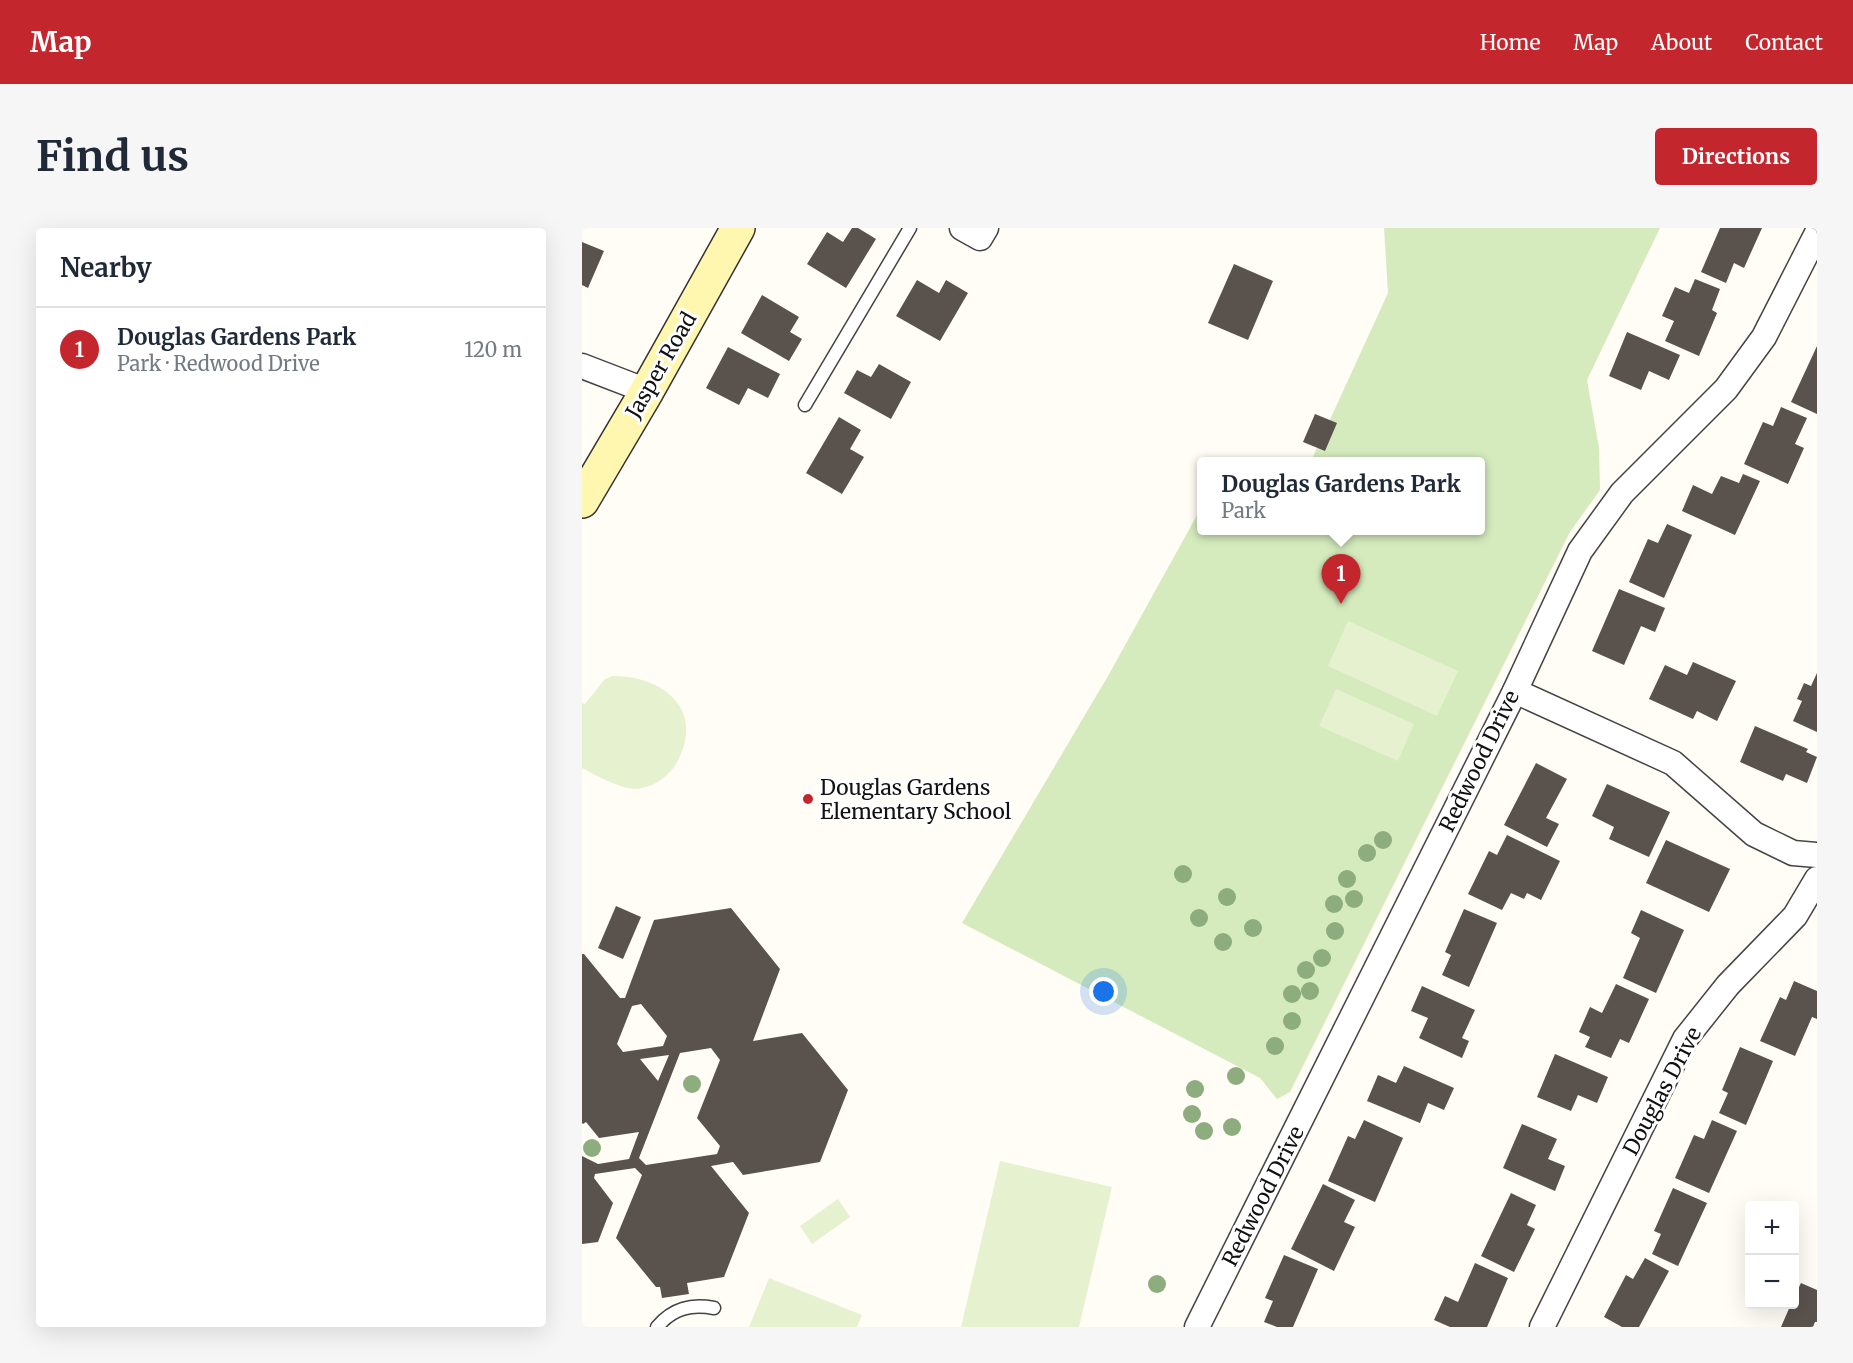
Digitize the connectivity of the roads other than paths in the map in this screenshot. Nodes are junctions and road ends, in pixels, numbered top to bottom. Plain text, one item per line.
1 (738, 228) edge
2 (910, 228) edge
3 (1817, 233) edge
4 (582, 366) edge
5 (647, 391) junction
6 (805, 405) dead end
7 (582, 501) edge
8 (1515, 691) junction
9 (1817, 855) edge
10 (1817, 879) edge
11 (714, 1308) dead end
12 (657, 1327) edge
13 (1197, 1327) edge
14 (1542, 1327) edge

1 - 5 street, Jasper Road
2 - 6 lane
3 - 8 street, Redwood Drive
4 - 5 street
5 - 7 street, Jasper Road
8 - 9 street
8 - 13 street, Redwood Drive
10 - 14 street, Douglas Drive
11 - 12 lane

